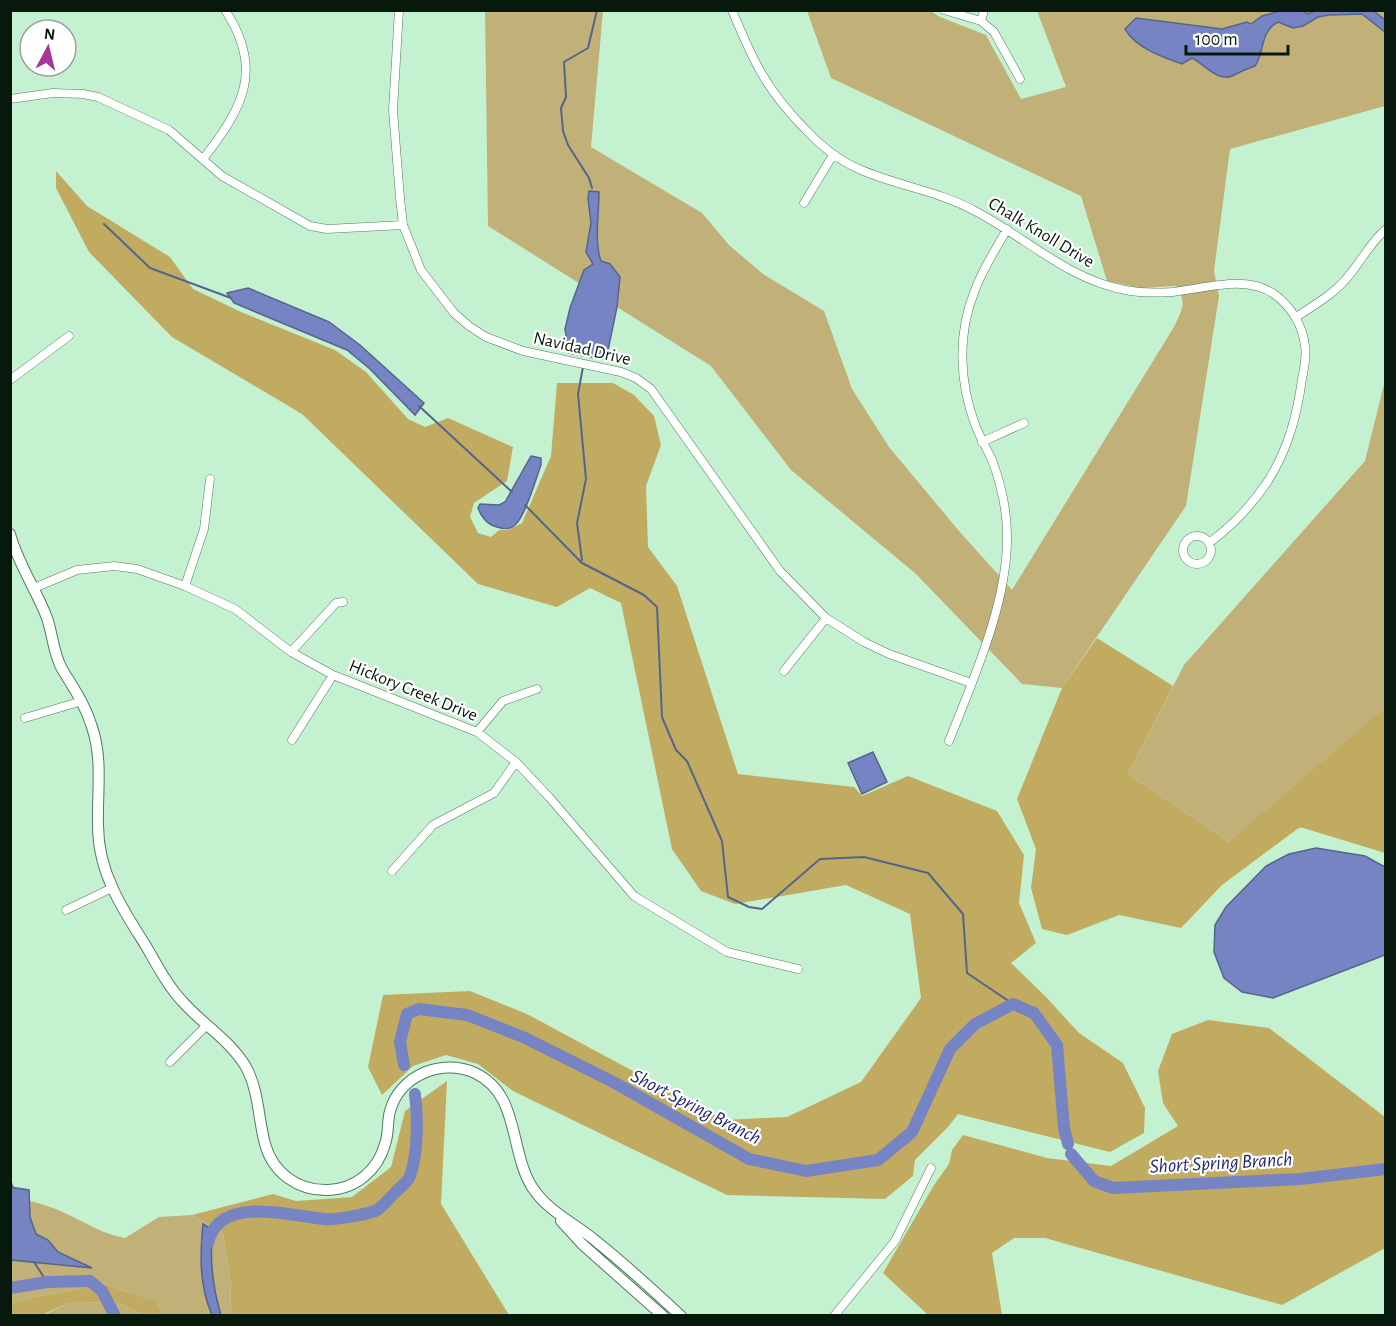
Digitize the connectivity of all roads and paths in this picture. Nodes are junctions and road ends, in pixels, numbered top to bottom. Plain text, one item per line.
1 (225, 10) edge
2 (399, 10) edge
3 (732, 10) edge
4 (944, 10) edge
5 (984, 10) edge
6 (961, 13) edge
7 (981, 21) junction
8 (1020, 79) dead end
9 (10, 99) edge
10 (833, 155) junction
11 (204, 159) junction
12 (804, 203) dead end
13 (403, 225) junction
14 (1386, 229) edge
15 (1007, 230) junction
16 (1296, 317) junction
17 (69, 336) dead end
18 (10, 380) edge
19 (1024, 423) dead end
20 (982, 442) junction
21 (210, 479) dead end
22 (10, 534) edge
23 (1209, 543) dead end
24 (185, 586) junction
25 (34, 588) junction
26 (343, 602) dead end
27 (826, 618) junction
28 (291, 652) junction
29 (784, 671) dead end
30 (333, 675) junction
31 (971, 684) junction
32 (537, 689) dead end
33 (82, 701) junction
34 (26, 718) dead end
35 (477, 732) junction
36 (292, 740) dead end
37 (949, 741) dead end
38 (516, 762) junction
39 (392, 871) dead end
40 (112, 888) junction
41 (66, 910) dead end
42 (798, 969) dead end
43 (207, 1025) junction
44 (170, 1062) dead end
45 (931, 1168) dead end
46 (554, 1211) junction
47 (676, 1314) edge
48 (663, 1316) edge
49 (834, 1316) edge

1 - 11 street
2 - 13 street, Navidad Drive
3 - 10 street, Chalk Knoll Drive
4 - 6 street
5 - 7 street
6 - 7 street
7 - 8 street
9 - 11 street
10 - 12 street
10 - 15 street, Chalk Knoll Drive
11 - 13 street
13 - 27 street, Navidad Drive
14 - 16 street
15 - 16 street, Chalk Knoll Drive
15 - 20 street
16 - 23 street, Chalk Knoll Drive
17 - 18 street
19 - 20 street
20 - 31 street
21 - 24 street
22 - 25 street
24 - 25 street, Hickory Creek Drive
24 - 28 street, Hickory Creek Drive
25 - 33 street
26 - 28 street
27 - 29 street
27 - 31 street, Navidad Drive
28 - 30 street, Hickory Creek Drive
30 - 35 street, Hickory Creek Drive
30 - 36 street
31 - 37 street
32 - 35 street
33 - 34 street
33 - 40 street
35 - 38 street, Hickory Creek Drive
38 - 39 street
38 - 42 street, Hickory Creek Drive
40 - 41 street
40 - 43 street
43 - 44 street
43 - 46 street
45 - 49 street
46 - 47 street
46 - 48 street

